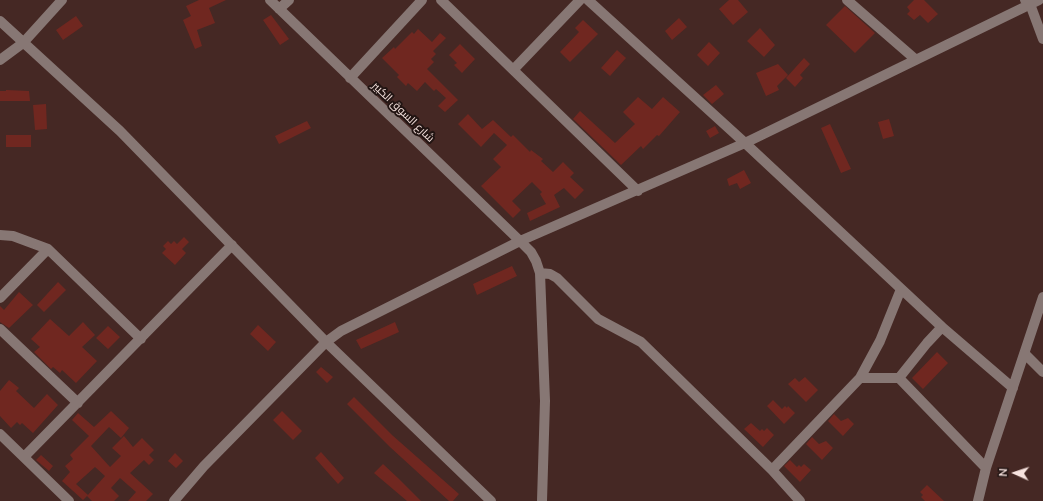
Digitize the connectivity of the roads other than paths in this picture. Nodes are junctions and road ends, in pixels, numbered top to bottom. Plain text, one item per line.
1 (62, 0) edge
2 (270, 0) edge
3 (289, 0) edge
4 (422, 0) edge
5 (441, 0) edge
6 (580, 0) edge
7 (588, 0) edge
8 (847, 0) edge
9 (1031, 1) edge
10 (279, 9) junction
11 (0, 21) edge
12 (1043, 38) edge
13 (23, 43) junction
14 (915, 59) junction
15 (0, 60) edge
16 (514, 69) junction
17 (350, 78) junction
18 (744, 142) junction
19 (638, 191) junction
20 (0, 235) edge
21 (520, 241) junction
22 (232, 245) junction
23 (48, 249) junction
24 (540, 273) junction
25 (901, 289) junction
26 (1043, 297) edge
27 (0, 298) edge
28 (942, 327) junction
29 (0, 329) edge
30 (141, 339) junction
31 (326, 342) junction
32 (1025, 354) junction
33 (1043, 372) edge
34 (860, 378) junction
35 (899, 378) junction
36 (1013, 388) junction
37 (78, 403) junction
38 (0, 434) edge
39 (24, 457) junction
40 (986, 468) junction
41 (772, 470) junction
42 (68, 501) edge
43 (174, 501) edge
44 (491, 501) edge
45 (542, 501) edge
46 (800, 501) edge
47 (978, 501) edge

1 - 13 street
2 - 10 street, شارع السوق الكبير
3 - 10 street
4 - 17 street
5 - 16 street
6 - 16 street
7 - 18 street
8 - 14 street
9 - 12 street
9 - 14 street
10 - 17 street, شارع السوق الكبير
11 - 13 street
13 - 15 street
13 - 22 street
14 - 18 street
16 - 19 street
17 - 21 street, شارع السوق الكبير
18 - 19 street
18 - 25 street
19 - 21 street
20 - 23 street
21 - 24 street, شارع السوق الكبير
21 - 31 street
22 - 30 street
22 - 31 street
23 - 27 street
23 - 30 street
24 - 41 street
24 - 45 street
25 - 28 street
25 - 34 street
26 - 32 street
28 - 35 street
28 - 36 street
29 - 37 street
30 - 37 street
31 - 43 street
31 - 44 street
32 - 33 street
32 - 36 street
34 - 35 street
34 - 41 street
35 - 40 street
36 - 40 street
37 - 39 street
38 - 39 street
39 - 42 street
40 - 47 street
41 - 46 street

